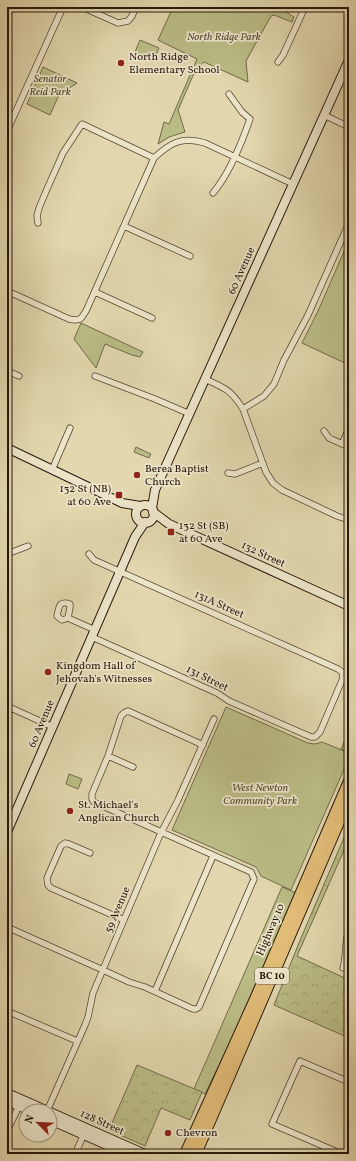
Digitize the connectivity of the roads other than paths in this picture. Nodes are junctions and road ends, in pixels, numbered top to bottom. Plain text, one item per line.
1 (63, 7) edge
2 (82, 7) edge
3 (136, 7) edge
4 (305, 7) edge
5 (349, 60) edge
6 (278, 62) dead end
7 (229, 94) dead end
8 (324, 115) junction
9 (349, 126) edge
10 (7, 131) edge
11 (234, 156) junction
12 (154, 158) junction
13 (293, 184) junction
14 (213, 193) dead end
15 (38, 223) dead end
16 (349, 223) edge
17 (124, 226) junction
18 (190, 256) dead end
19 (7, 291) edge
20 (95, 292) junction
21 (152, 318) dead end
22 (7, 371) edge
23 (19, 376) dead end
24 (95, 376) dead end
25 (205, 379) junction
26 (243, 409) junction
27 (190, 414) junction
28 (70, 428) dead end
29 (349, 428) edge
30 (324, 431) dead end
31 (342, 444) junction
32 (349, 447) edge
33 (7, 448) edge
34 (263, 464) junction
35 (52, 470) junction
36 (228, 473) dead end
37 (155, 490) junction
38 (122, 503) junction
39 (141, 506) junction
40 (152, 510) junction
41 (137, 517) junction
42 (349, 520) edge
43 (146, 522) junction
44 (169, 524) junction
45 (135, 537) junction
46 (28, 546) dead end
47 (7, 554) edge
48 (89, 554) dead end
49 (120, 572) junction
50 (349, 606) edge
51 (68, 618) dead end
52 (93, 634) junction
53 (7, 713) edge
54 (214, 719) dead end
55 (53, 727) junction
56 (314, 737) joint
57 (203, 744) junction
58 (108, 756) junction
59 (133, 767) dead end
60 (349, 781) edge
61 (349, 799) edge
62 (9, 823) edge
63 (7, 832) edge
64 (162, 833) junction
65 (90, 853) dead end
66 (213, 856) junction
67 (124, 920) junction
68 (7, 926) edge
69 (349, 930) edge
70 (343, 968) dead end
71 (103, 970) junction
72 (155, 991) junction
73 (7, 1011) edge
74 (77, 1041) junction
75 (349, 1082) edge
76 (7, 1093) edge
77 (7, 1101) edge
78 (30, 1103) edge
79 (51, 1103) edge
80 (18, 1106) edge
81 (18, 1108) edge
82 (58, 1116) edge
83 (58, 1123) edge
84 (7, 1131) edge
85 (85, 1131) junction
86 (75, 1154) edge
87 (127, 1154) edge
88 (145, 1154) edge
89 (185, 1154) edge
90 (196, 1154) edge
91 (342, 1154) edge

1 - 10 street
2 - 3 street
4 - 6 street
5 - 8 street, 60 Avenue
7 - 11 street
8 - 9 street
8 - 13 street, 60 Avenue
11 - 12 street
11 - 13 street
11 - 14 street
12 - 15 street
12 - 17 street
13 - 25 street, 60 Avenue
16 - 26 street
17 - 18 street
17 - 20 street
19 - 20 street
20 - 21 street
22 - 23 street
24 - 27 street
25 - 26 street
25 - 27 street, 60 Avenue
26 - 34 street
27 - 37 street, 60 Avenue
28 - 35 street
29 - 31 street
30 - 31 street
31 - 32 street
33 - 35 street
34 - 36 street
34 - 42 street
35 - 38 street
37 - 39 street, 60 Avenue
37 - 40 street, 60 Avenue
38 - 39 street
38 - 41 street
39 - 40 street
39 - 41 street
40 - 43 street
40 - 44 street, 132 Street
41 - 43 street
41 - 45 street, 60 Avenue
43 - 44 street, 132 Street
43 - 45 street, 60 Avenue
44 - 50 street, 132 Street
45 - 49 street, 60 Avenue
46 - 47 street
48 - 49 street, 131A Street
49 - 52 street, 60 Avenue
49 - 56 street, 131A Street
51 - 52 street, 131 Street
52 - 55 street, 60 Avenue
52 - 56 street, 131 Street
53 - 55 street
54 - 57 street, 59 Avenue
55 - 62 street, 60 Avenue
57 - 58 street
57 - 64 street, 59 Avenue
58 - 59 street
58 - 64 street
60 - 89 highway, Highway 10 / BC 10
61 - 90 highway, Highway 10 / BC 10
62 - 63 street, 60 Avenue
64 - 66 street
64 - 67 street, 59 Avenue
65 - 67 street
66 - 72 street
66 - 72 street
67 - 71 street, 59 Avenue
68 - 71 street
69 - 70 street
71 - 72 street
71 - 74 street, 59 Avenue
73 - 74 street
74 - 79 street, 59 Avenue
75 - 91 street
76 - 78 street, 128 Street
77 - 80 street
81 - 84 street
82 - 85 street, 128 Street
83 - 85 street, 128 Street
85 - 86 street
85 - 87 street, 128 Street
85 - 88 street, 128 Street

